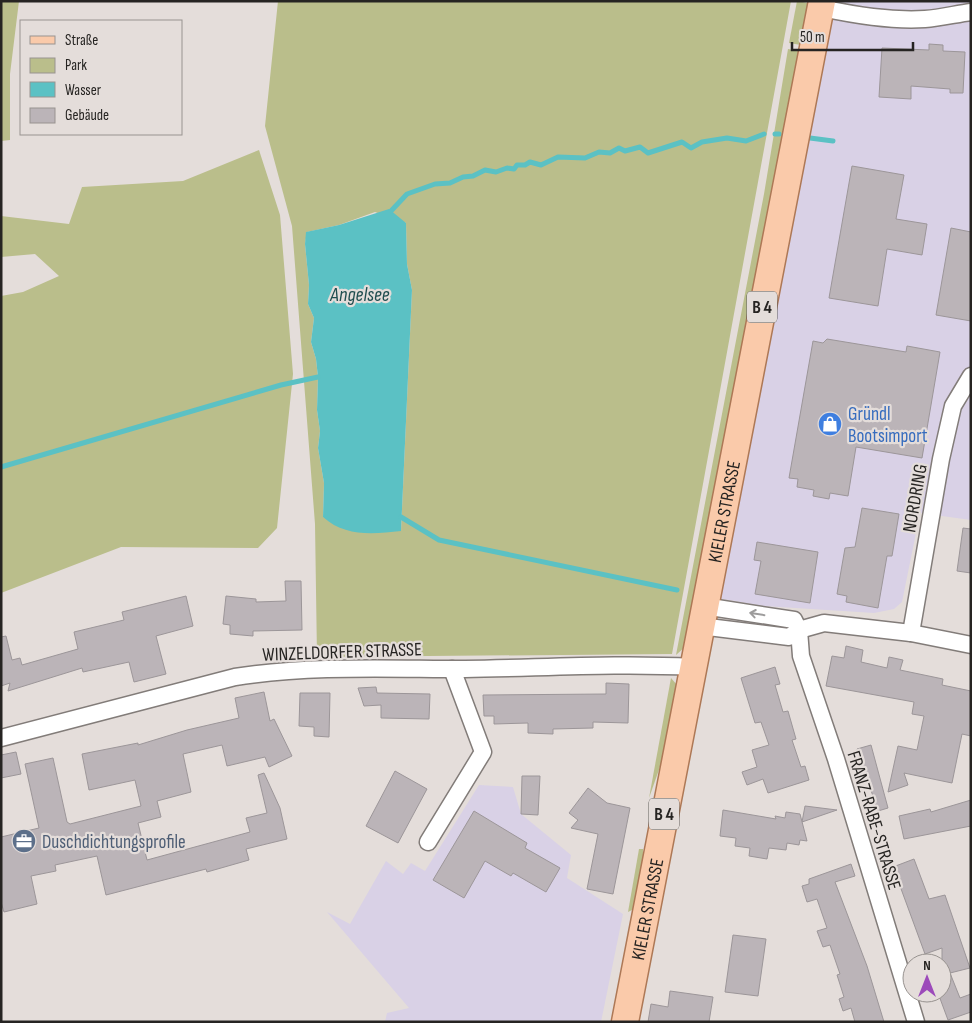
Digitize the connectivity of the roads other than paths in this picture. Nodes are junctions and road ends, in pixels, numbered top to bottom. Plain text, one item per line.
1 (822, 5) edge
2 (971, 12) edge
3 (971, 376) edge
4 (702, 616) junction
5 (799, 630) junction
6 (911, 633) junction
7 (971, 645) edge
8 (693, 667) junction
9 (452, 669) junction
10 (1, 738) edge
11 (428, 842) dead end
12 (625, 1022) edge
13 (916, 1022) edge

1 - 2 street
1 - 4 main road, KIELER STRASSE / B 4
3 - 6 street, NORDRING
4 - 5 street
4 - 8 main road, KIELER STRASSE / B 4
5 - 6 street
5 - 13 street, FRANZ-RABE-STRASSE
6 - 7 street
8 - 9 street, WINZELDORFER STRASSE
8 - 12 main road, KIELER STRASSE / B 4
9 - 10 street, WINZELDORFER STRASSE
9 - 11 street

